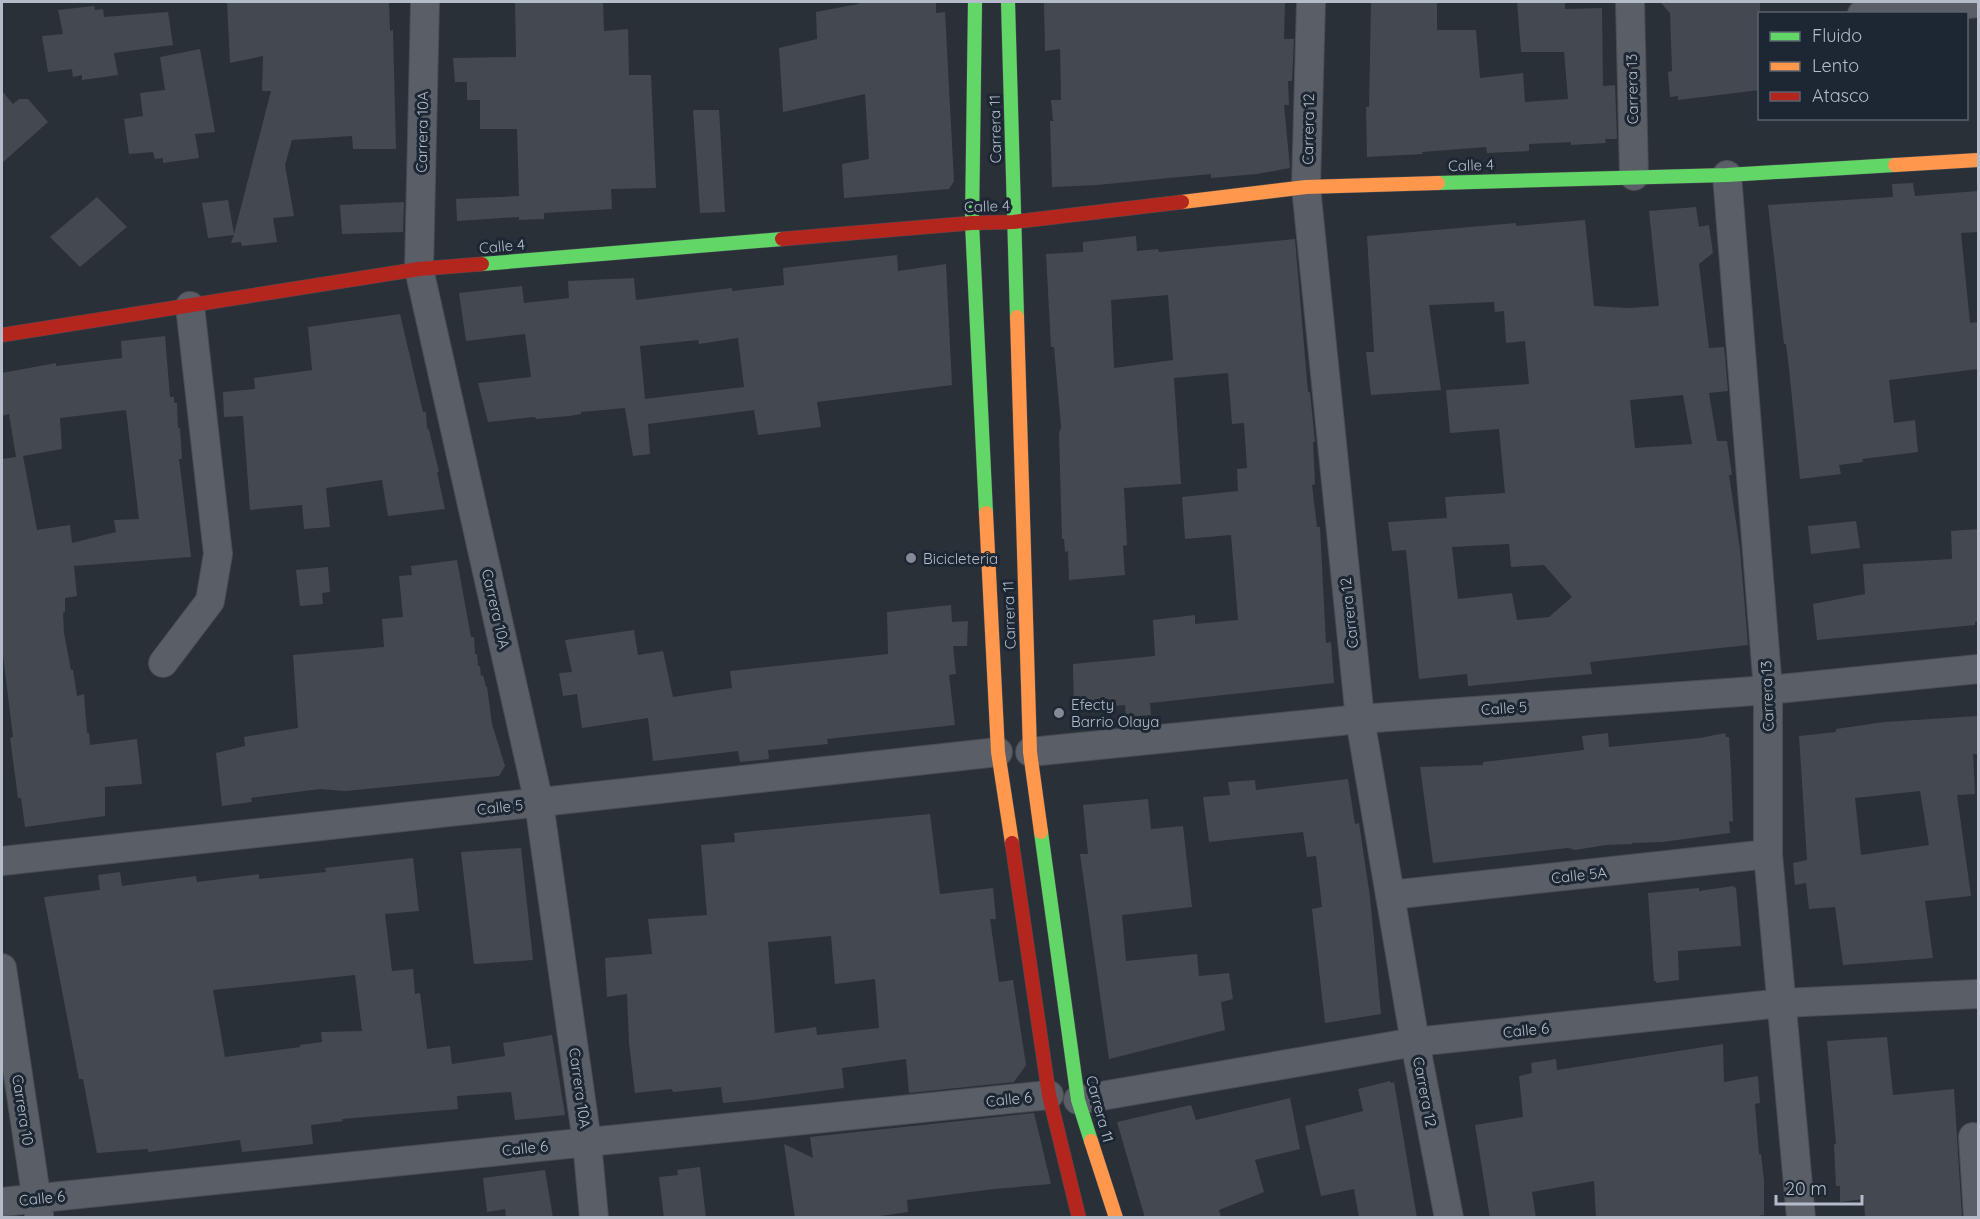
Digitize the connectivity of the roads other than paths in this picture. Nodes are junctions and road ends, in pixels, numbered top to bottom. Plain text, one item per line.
1 (425, 2) edge
2 (975, 2) edge
3 (1008, 2) edge
4 (1311, 2) edge
5 (1630, 2) edge
6 (1978, 3) edge
7 (1883, 12) edge
8 (1978, 160) edge
9 (1727, 175) junction
10 (1634, 176) junction
11 (1306, 187) junction
12 (1013, 222) junction
13 (972, 223) junction
14 (419, 269) junction
15 (190, 306) junction
16 (2, 335) edge
17 (162, 663) dead end
18 (1978, 669) edge
19 (1768, 690) junction
20 (1360, 719) junction
21 (998, 752) junction
22 (1030, 752) junction
23 (539, 803) junction
24 (1768, 854) junction
25 (2, 861) edge
26 (1390, 895) junction
27 (2, 968) edge
28 (1978, 994) edge
29 (1782, 1003) junction
30 (1415, 1042) junction
31 (1049, 1095) junction
32 (1078, 1100) junction
33 (1973, 1137) dead end
34 (587, 1142) junction
35 (2, 1202) edge
36 (38, 1208) edge
37 (1978, 1216) edge
38 (594, 1218) edge
39 (1078, 1218) edge
40 (1116, 1218) edge
41 (1449, 1218) edge
42 (1801, 1218) edge

1 - 14 street, Carrera 10A
2 - 13 main road, Carrera 11
3 - 12 main road, Carrera 11
4 - 11 street, Carrera 12
5 - 10 street, Carrera 13
6 - 7 street
8 - 9 main road, Calle 4
9 - 10 main road, Calle 4
9 - 19 street, Carrera 13
10 - 11 main road, Calle 4
11 - 12 main road, Calle 4
11 - 20 street, Carrera 12
12 - 13 main road, Calle 4
12 - 22 main road, Carrera 11
13 - 14 main road, Calle 4
13 - 21 main road, Carrera 11
14 - 15 main road, Calle 4
14 - 23 street, Carrera 10A
15 - 16 main road, Calle 4
15 - 17 street
18 - 19 street, Calle 5
19 - 20 street, Calle 5
19 - 24 street, Carrera 13
20 - 22 street, Calle 5
20 - 26 street, Carrera 12
21 - 23 street, Calle 5
21 - 31 main road, Carrera 11
22 - 32 main road, Carrera 11
23 - 25 street, Calle 5
23 - 34 street, Carrera 10A
24 - 26 street, Calle 5A
24 - 29 street, Carrera 13
26 - 30 street, Carrera 12
27 - 36 street, Carrera 10
28 - 29 street, Calle 6
29 - 30 street, Calle 6
29 - 42 street, Carrera 13
30 - 32 street, Calle 6
30 - 41 street, Carrera 12
31 - 34 street, Calle 6
31 - 39 main road, Carrera 11
32 - 40 main road, Carrera 11
33 - 37 street
34 - 36 street, Calle 6
34 - 38 street, Carrera 10A
35 - 36 street, Calle 6

